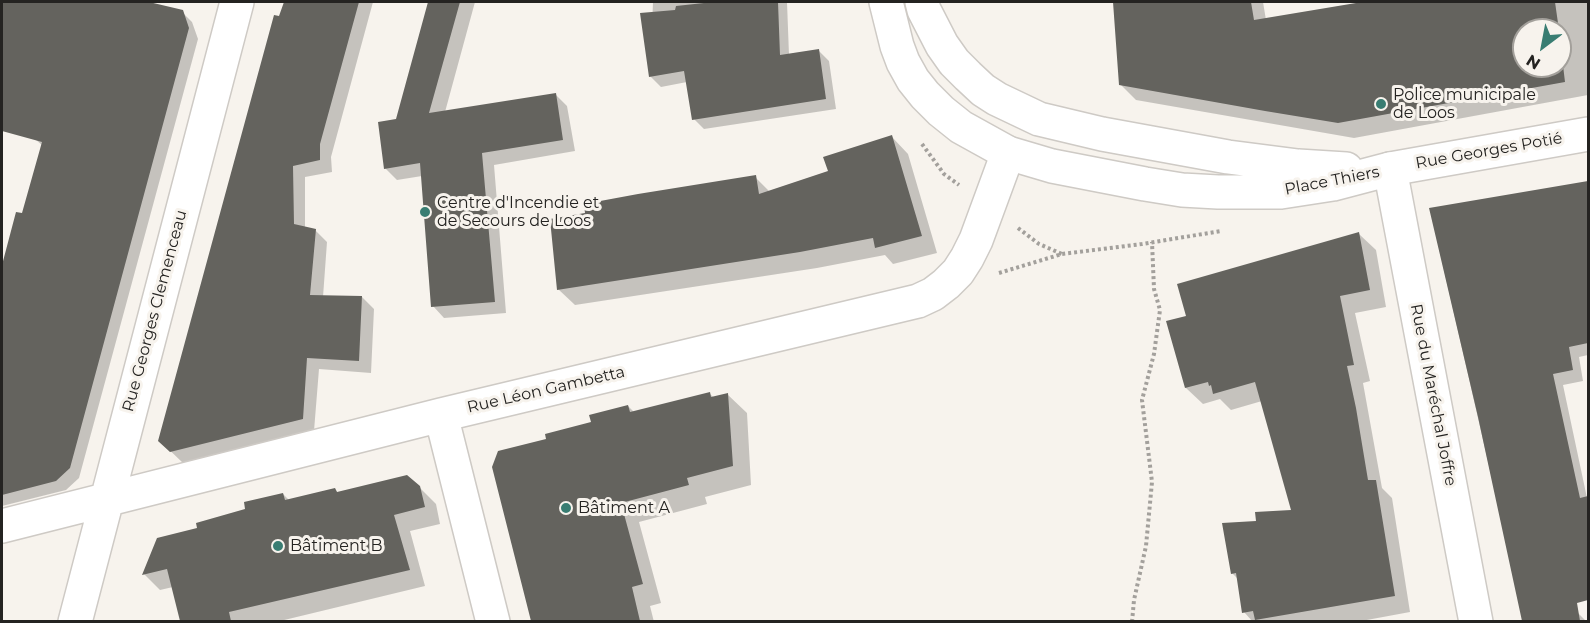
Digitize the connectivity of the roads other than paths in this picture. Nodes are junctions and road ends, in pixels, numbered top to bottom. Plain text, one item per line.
1 (237, 2) edge
2 (886, 2) edge
3 (923, 6) edge
4 (1588, 134) edge
5 (1008, 153) junction
6 (1390, 169) junction
7 (441, 415) junction
8 (106, 500) junction
9 (2, 526) edge
10 (75, 621) edge
11 (493, 621) edge
12 (1476, 621) edge

1 - 8 street, Rue Georges Clemenceau
2 - 5 street, Place Thiers
3 - 6 street, Place Thiers
4 - 6 street, Rue Georges Potié
5 - 6 street, Place Thiers
5 - 7 street, Rue Léon Gambetta
6 - 12 street, Rue du Maréchal Joffre
7 - 8 street, Rue Léon Gambetta
7 - 11 street
8 - 9 street, Rue Léon Gambetta
8 - 10 street, Rue Georges Clemenceau

